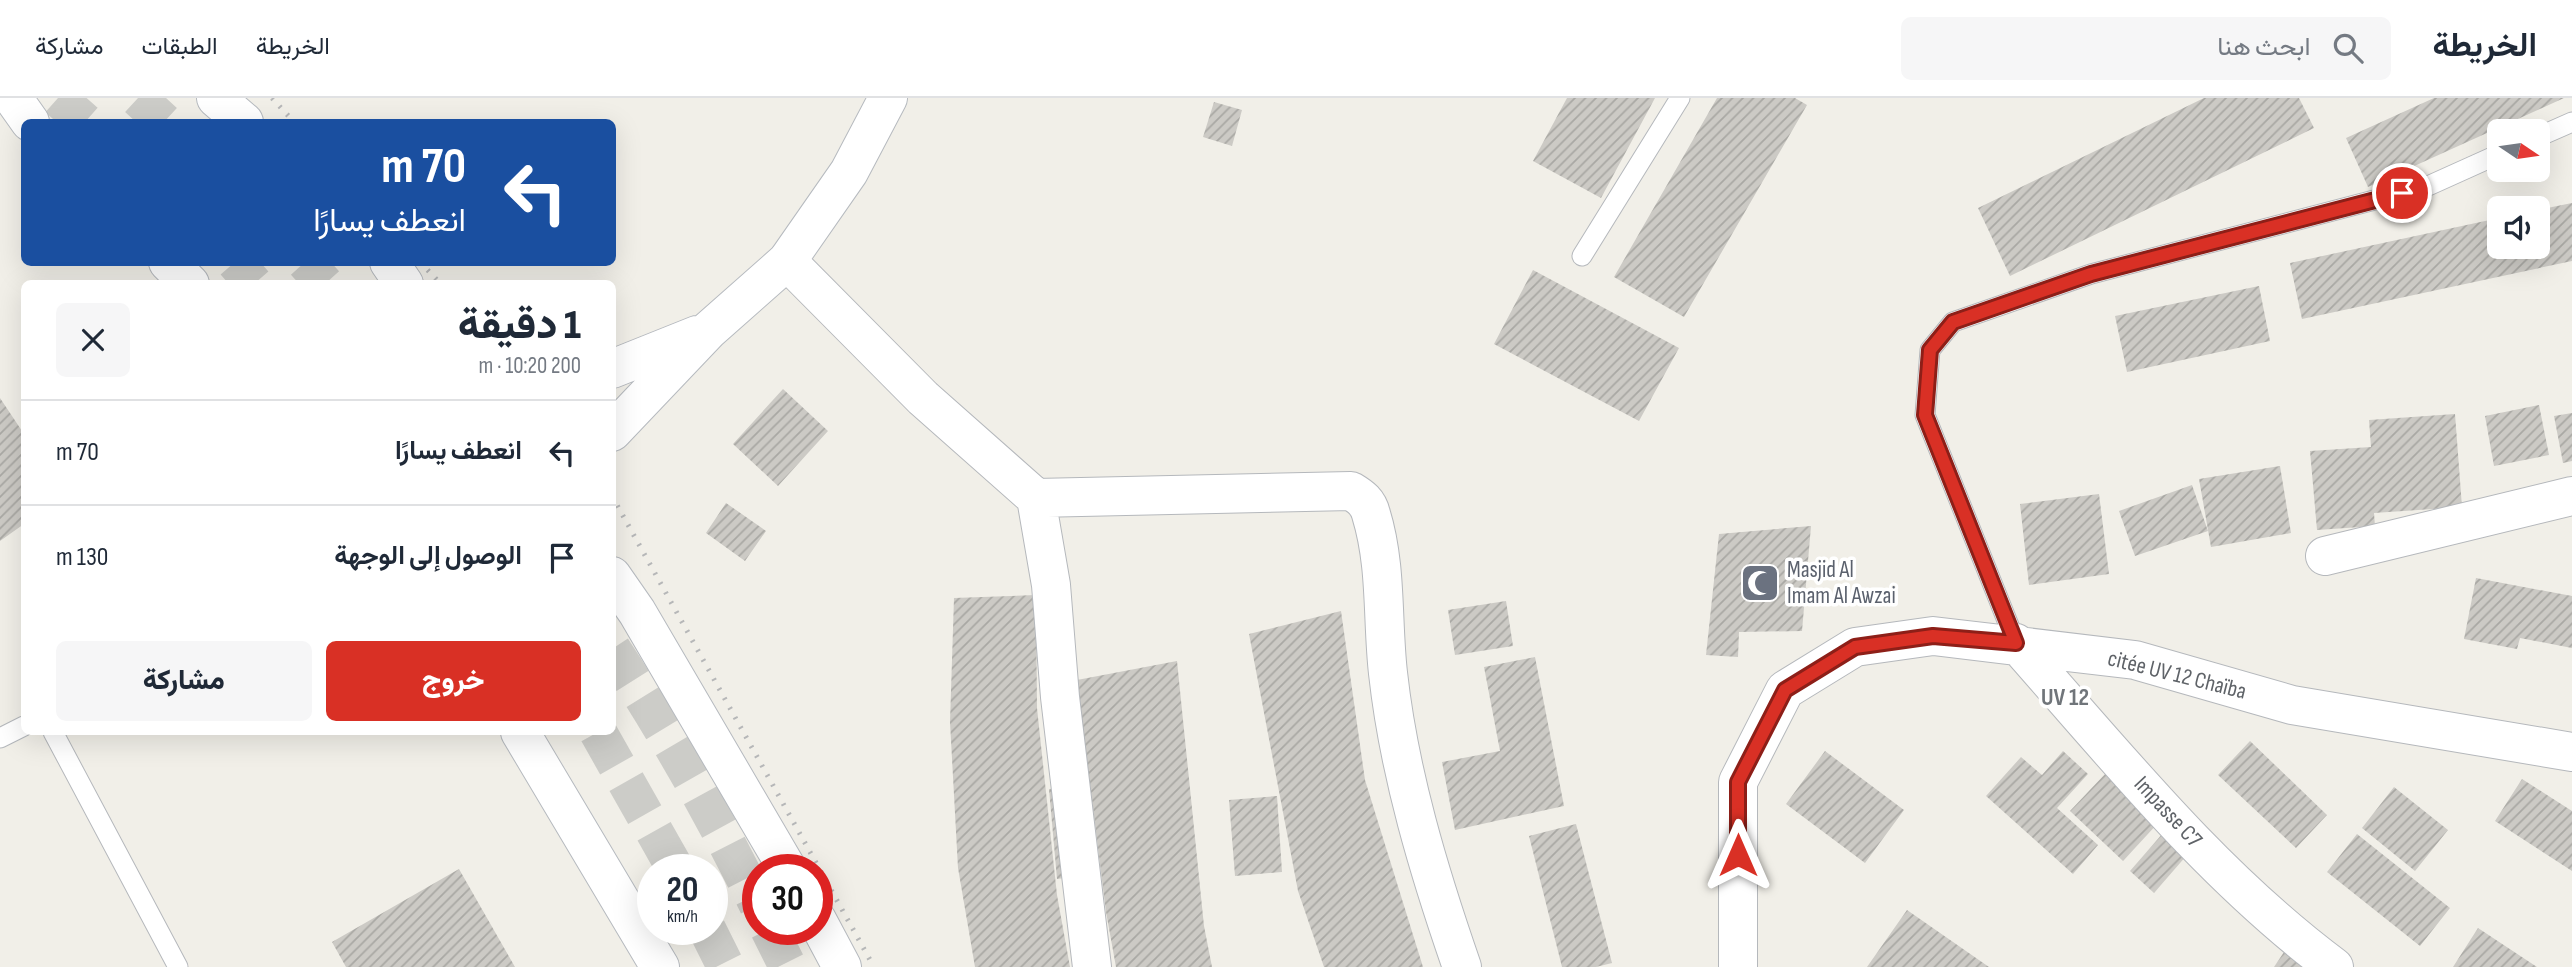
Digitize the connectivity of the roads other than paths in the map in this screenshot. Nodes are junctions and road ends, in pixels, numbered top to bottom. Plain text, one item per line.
1 (13, 98) edge
2 (216, 98) edge
3 (888, 98) edge
4 (1680, 98) edge
5 (28, 119) edge
6 (240, 119) edge
7 (2572, 122) edge
8 (2550, 132) edge
9 (2487, 159) edge
10 (1582, 256) dead end
11 (787, 261) junction
12 (172, 266) edge
13 (186, 280) edge
14 (709, 330) junction
15 (616, 367) edge
16 (616, 428) edge
17 (2572, 496) edge
18 (1037, 498) junction
19 (2325, 556) dead end
20 (616, 582) edge
21 (2016, 643) junction
22 (21, 728) edge
23 (55, 735) edge
24 (522, 735) edge
25 (0, 738) edge
26 (2572, 752) edge
27 (779, 854) edge
28 (830, 945) edge
29 (178, 967) edge
30 (660, 967) edge
31 (842, 967) edge
32 (1091, 967) edge
33 (1462, 967) edge
34 (1738, 967) edge
35 (2334, 967) edge

1 - 5 street
2 - 6 street
3 - 11 street
4 - 10 lane
7 - 8 lane
9 - 21 lane
11 - 14 street
11 - 18 street
12 - 13 street
14 - 15 street
14 - 16 street
17 - 19 street
18 - 32 street
18 - 33 street
20 - 27 street
21 - 26 street, citée UV 12 Chaïba
21 - 34 street, citée UV 12 Chaïba
21 - 35 street, Impasse C7
22 - 25 lane
23 - 29 lane
24 - 30 street
28 - 31 street

